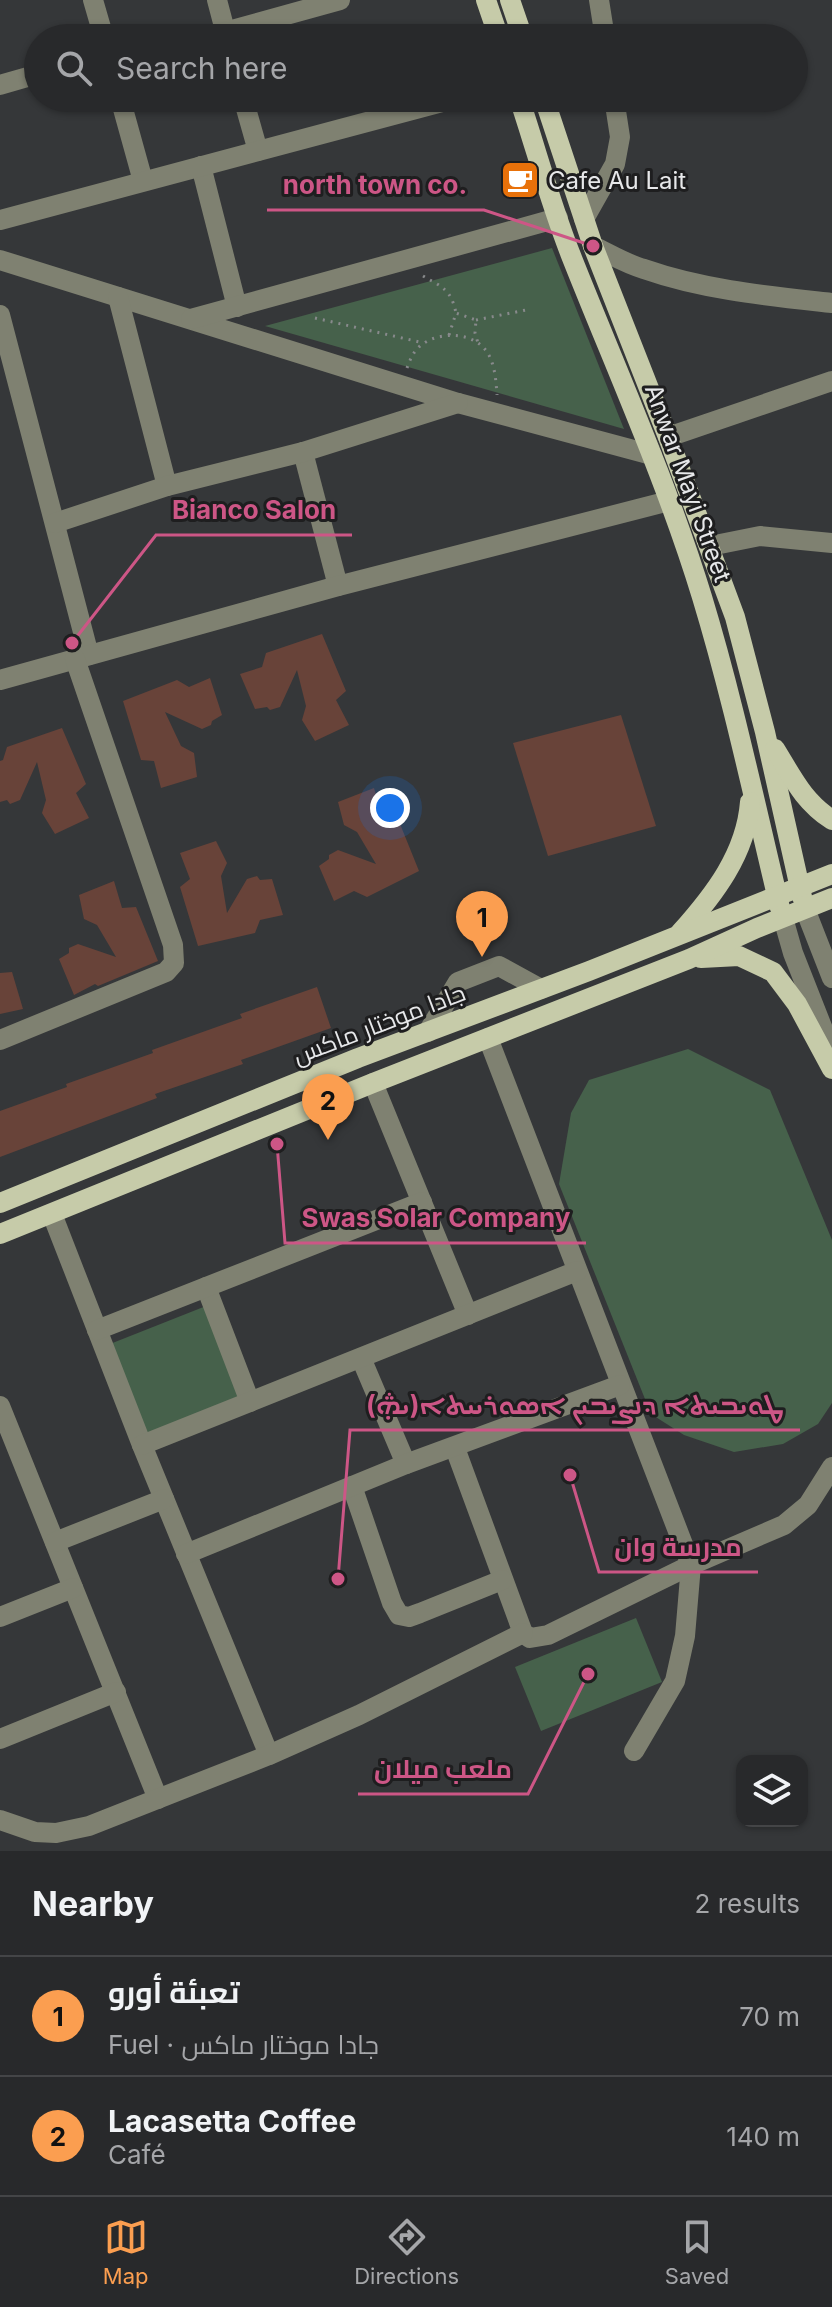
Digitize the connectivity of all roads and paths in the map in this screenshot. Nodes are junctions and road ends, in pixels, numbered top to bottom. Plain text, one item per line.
1 (93, 0) edge
2 (217, 0) edge
3 (338, 0) edge
4 (486, 0) edge
5 (510, 0) edge
6 (599, 0) edge
7 (100, 24) edge
8 (223, 24) edge
9 (261, 24) edge
10 (494, 24) edge
11 (518, 24) edge
12 (603, 24) edge
13 (24, 78) edge
14 (0, 85) edge
15 (124, 112) edge
16 (247, 112) edge
17 (404, 112) edge
18 (524, 112) edge
19 (549, 112) edge
20 (616, 112) edge
21 (258, 151) junction
22 (201, 166) junction
23 (143, 181) junction
24 (558, 218) junction
25 (584, 219) junction
26 (0, 220) edge
27 (593, 246) junction
28 (0, 260) edge
29 (423, 276) dead end
30 (118, 297) junction
31 (832, 303) edge
32 (237, 307) junction
33 (526, 310) dead end
34 (456, 313) junction
35 (0, 315) edge
36 (315, 318) dead end
37 (190, 320) junction
38 (476, 320) junction
39 (449, 335) junction
40 (424, 343) junction
41 (478, 343) junction
42 (7, 371) edge
43 (832, 381) edge
44 (407, 387) junction
45 (458, 403) junction
46 (497, 413) junction
47 (668, 437) junction
48 (303, 452) junction
49 (652, 455) junction
50 (167, 486) junction
51 (669, 501) junction
52 (55, 523) junction
53 (832, 543) edge
54 (710, 546) junction
55 (338, 586) junction
56 (82, 657) junction
57 (0, 680) edge
58 (765, 732) junction
59 (751, 786) junction
60 (832, 820) edge
61 (832, 874) edge
62 (799, 887) junction
63 (777, 896) junction
64 (832, 898) edge
65 (805, 909) junction
66 (783, 918) junction
67 (677, 936) junction
68 (689, 959) junction
69 (832, 978) edge
70 (541, 989) junction
71 (428, 1032) junction
72 (488, 1038) junction
73 (0, 1040) edge
74 (832, 1052) edge
75 (832, 1069) edge
76 (373, 1083) junction
77 (422, 1202) junction
78 (0, 1203) edge
79 (52, 1214) junction
80 (0, 1234) edge
81 (577, 1271) junction
82 (206, 1287) junction
83 (468, 1315) junction
84 (97, 1330) junction
85 (361, 1358) junction
86 (620, 1385) junction
87 (250, 1402) junction
88 (0, 1406) edge
89 (142, 1445) junction
90 (455, 1448) junction
91 (406, 1464) junction
92 (832, 1467) edge
93 (352, 1486) junction
94 (164, 1499) junction
95 (55, 1542) junction
96 (186, 1554) junction
97 (691, 1565) junction
98 (502, 1580) junction
99 (73, 1588) junction
100 (0, 1617) edge
101 (523, 1633) junction
102 (116, 1692) junction
103 (0, 1739) edge
104 (634, 1751) dead end
105 (269, 1755) junction
106 (158, 1799) junction
107 (0, 1820) edge

1 - 7 street
2 - 8 street
3 - 9 street
4 - 10 main road
5 - 11 main road
6 - 12 street
13 - 14 street
15 - 23 street
16 - 21 street
17 - 21 street
18 - 24 main road, Anwar Mayi Street
19 - 25 main road, Anwar Mayi Street
20 - 25 street
21 - 22 street
22 - 23 street
22 - 32 street
23 - 26 street
24 - 32 street
24 - 49 main road, Anwar Mayi Street
25 - 27 main road, Anwar Mayi Street
27 - 31 street
27 - 47 main road, Anwar Mayi Street
28 - 30 street
29 - 34 path
30 - 37 street
30 - 50 street
32 - 37 street
33 - 38 path
34 - 38 path
34 - 39 path
35 - 42 street
36 - 40 path
37 - 44 street
38 - 41 path
39 - 40 path
39 - 41 path
40 - 44 path
41 - 46 path
42 - 52 street
43 - 47 street
44 - 45 street
45 - 46 street
45 - 48 street
46 - 49 street
47 - 54 main road, Anwar Mayi Street
48 - 50 street
48 - 55 street
49 - 51 main road, Anwar Mayi Street
50 - 52 street
51 - 55 street
51 - 59 main road, Anwar Mayi Street
52 - 56 street
53 - 54 street
54 - 58 main road, Anwar Mayi Street
55 - 56 street
56 - 57 street
56 - 73 street
58 - 60 main road
58 - 62 main road, Anwar Mayi Street
59 - 63 main road, Anwar Mayi Street
59 - 67 main road
61 - 62 main road, جادا موختار ماكس
62 - 63 main road, جادا موختار ماكس
62 - 65 main road, Anwar Mayi Street
63 - 66 main road, Anwar Mayi Street
63 - 67 main road, جادا موختار ماكس
64 - 65 main road
65 - 66 main road
65 - 69 street
66 - 68 main road
66 - 74 street
67 - 70 main road, جادا موختار ماكس
68 - 72 main road
68 - 75 main road
70 - 71 main road, جادا موختار ماكس
70 - 71 street
71 - 78 main road, جادا موختار ماكس
72 - 76 main road
72 - 81 street
76 - 77 street
76 - 79 main road
77 - 82 street
77 - 83 street
79 - 80 main road
79 - 84 street
81 - 83 street
81 - 86 street
82 - 84 street
82 - 87 street
83 - 85 street
84 - 89 street
85 - 87 street
85 - 91 street
86 - 90 street
86 - 97 street
87 - 89 street
88 - 95 street
89 - 94 street
90 - 91 street
90 - 98 street
91 - 93 street
92 - 97 street
93 - 96 street
93 - 98 street
94 - 95 street
94 - 96 street
95 - 99 street
96 - 105 street
97 - 101 street
97 - 104 street
98 - 101 street
99 - 100 street
99 - 102 street
101 - 105 street
102 - 103 street
102 - 106 street
105 - 106 street
106 - 107 street

